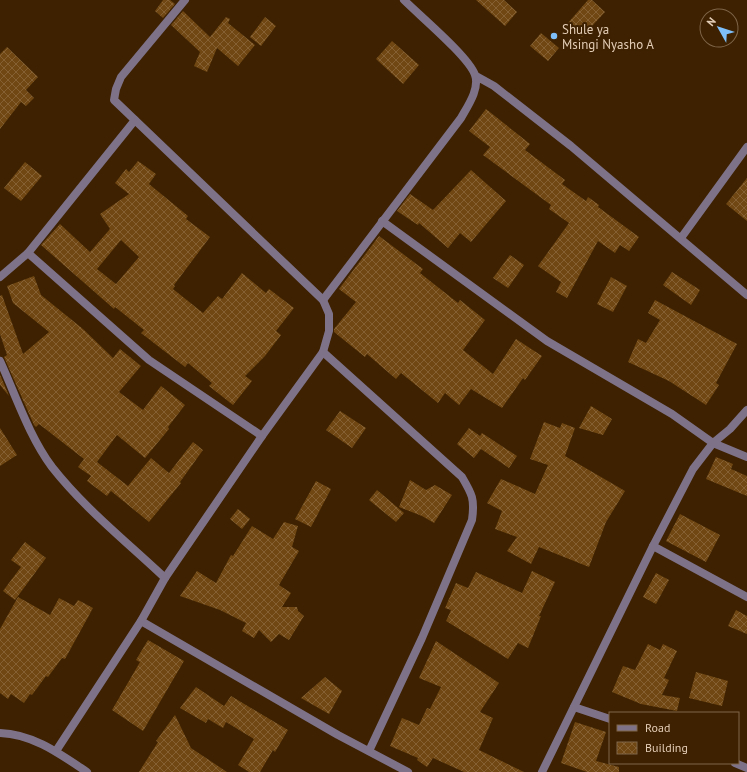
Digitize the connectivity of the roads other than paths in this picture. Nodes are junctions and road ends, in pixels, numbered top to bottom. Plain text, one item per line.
1 (184, 0) edge
2 (404, 0) edge
3 (476, 76) junction
4 (135, 120) junction
5 (747, 147) edge
6 (382, 221) junction
7 (681, 238) junction
8 (28, 253) junction
9 (0, 277) edge
10 (747, 295) edge
11 (323, 300) junction
12 (323, 352) junction
13 (0, 361) edge
14 (747, 410) edge
15 (262, 436) junction
16 (714, 443) junction
17 (747, 457) edge
18 (653, 546) junction
19 (165, 578) junction
20 (747, 597) edge
21 (141, 620) junction
22 (574, 706) junction
23 (609, 719) edge
24 (0, 733) edge
25 (56, 751) junction
26 (368, 751) junction
27 (737, 764) edge
28 (747, 768) edge
29 (87, 772) edge
30 (408, 772) edge
31 (542, 772) edge

1 - 4 street
2 - 3 street
3 - 6 street
3 - 7 street
4 - 8 street
4 - 11 street
5 - 7 street
6 - 11 street
6 - 16 street
7 - 10 street
8 - 9 street
8 - 15 street
11 - 12 street
12 - 15 street
12 - 26 street
13 - 19 street
14 - 16 street
15 - 19 street
16 - 17 street
16 - 18 street
18 - 20 street
18 - 22 street
19 - 21 street
21 - 25 street
21 - 26 street
22 - 23 street
22 - 31 street
24 - 25 street
25 - 29 street
26 - 30 street
27 - 28 street

